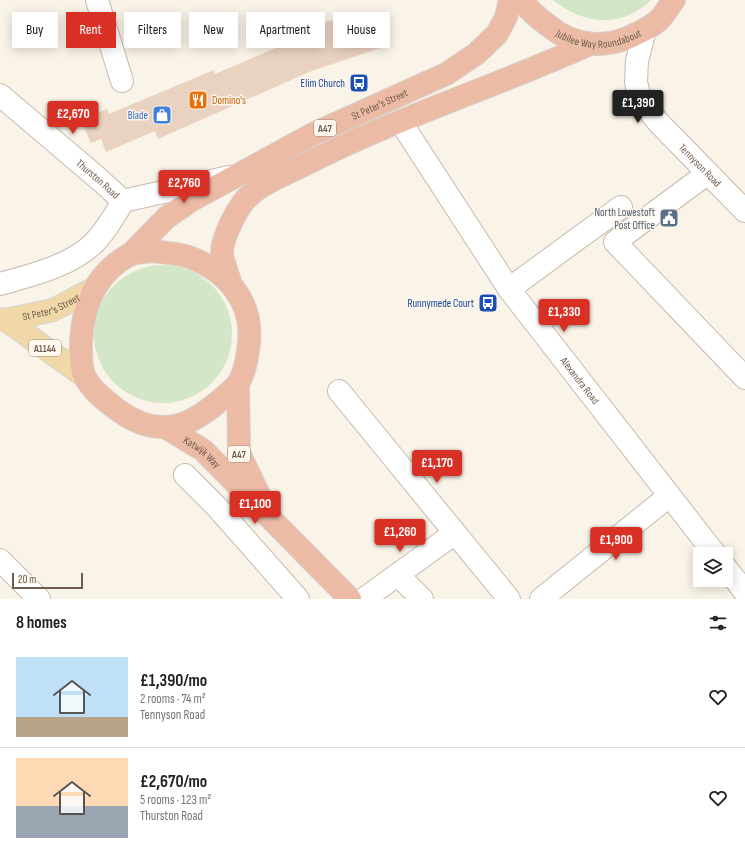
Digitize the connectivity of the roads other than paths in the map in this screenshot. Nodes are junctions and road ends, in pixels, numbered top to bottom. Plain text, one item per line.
1 (97, 0) edge
2 (510, 0) edge
3 (523, 0) edge
4 (674, 0) edge
5 (645, 30) junction
6 (590, 44) junction
7 (122, 80) dead end
8 (0, 96) edge
9 (400, 121) junction
10 (239, 174) junction
11 (715, 180) junction
12 (123, 201) junction
13 (621, 207) dead end
14 (745, 211) edge
15 (130, 255) junction
16 (230, 282) junction
17 (0, 284) edge
18 (93, 289) junction
19 (509, 289) junction
20 (3, 320) edge
21 (84, 376) junction
22 (745, 378) edge
23 (238, 384) junction
24 (339, 391) dead end
25 (165, 428) junction
26 (185, 475) dead end
27 (670, 496) junction
28 (269, 517) junction
29 (455, 533) junction
30 (710, 547) edge
31 (0, 560) edge
32 (398, 575) junction
33 (733, 577) edge
34 (745, 592) edge
35 (39, 599) edge
36 (298, 599) edge
37 (350, 599) edge
38 (364, 599) edge
39 (422, 599) edge
40 (509, 599) edge
41 (541, 599) edge

1 - 7 street
2 - 10 highway, St Peter's Street / A47
3 - 6 highway, Jubilee Way Roundabout
4 - 5 highway, Jubilee Way Roundabout
5 - 6 highway, Jubilee Way Roundabout
5 - 11 street, Tennyson Road
6 - 9 highway, A47
8 - 12 street, Thurston Road
9 - 16 highway, A47
9 - 19 street, Alexandra Road
10 - 12 street, Thurston Road
10 - 15 highway, St Peter's Street / A47
11 - 14 street, Tennyson Road
11 - 22 street
12 - 17 street
13 - 19 street
15 - 16 highway
15 - 18 highway, St Peter's Street
16 - 23 highway
18 - 20 main road, St Peter's Street / A1144
18 - 21 highway, St Peter's Street
19 - 27 street, Alexandra Road
20 - 21 main road, St Peter's Street / A1144
21 - 25 highway
23 - 25 highway
23 - 28 highway, Katwijk Way / A47
24 - 29 street
25 - 28 highway, Katwijk Way / A47
26 - 36 street
27 - 30 street, Alexandra Road
27 - 41 street
28 - 37 highway, Katwijk Way / A47
29 - 32 street
29 - 40 street
31 - 35 street
32 - 38 street
32 - 39 street
33 - 34 street

